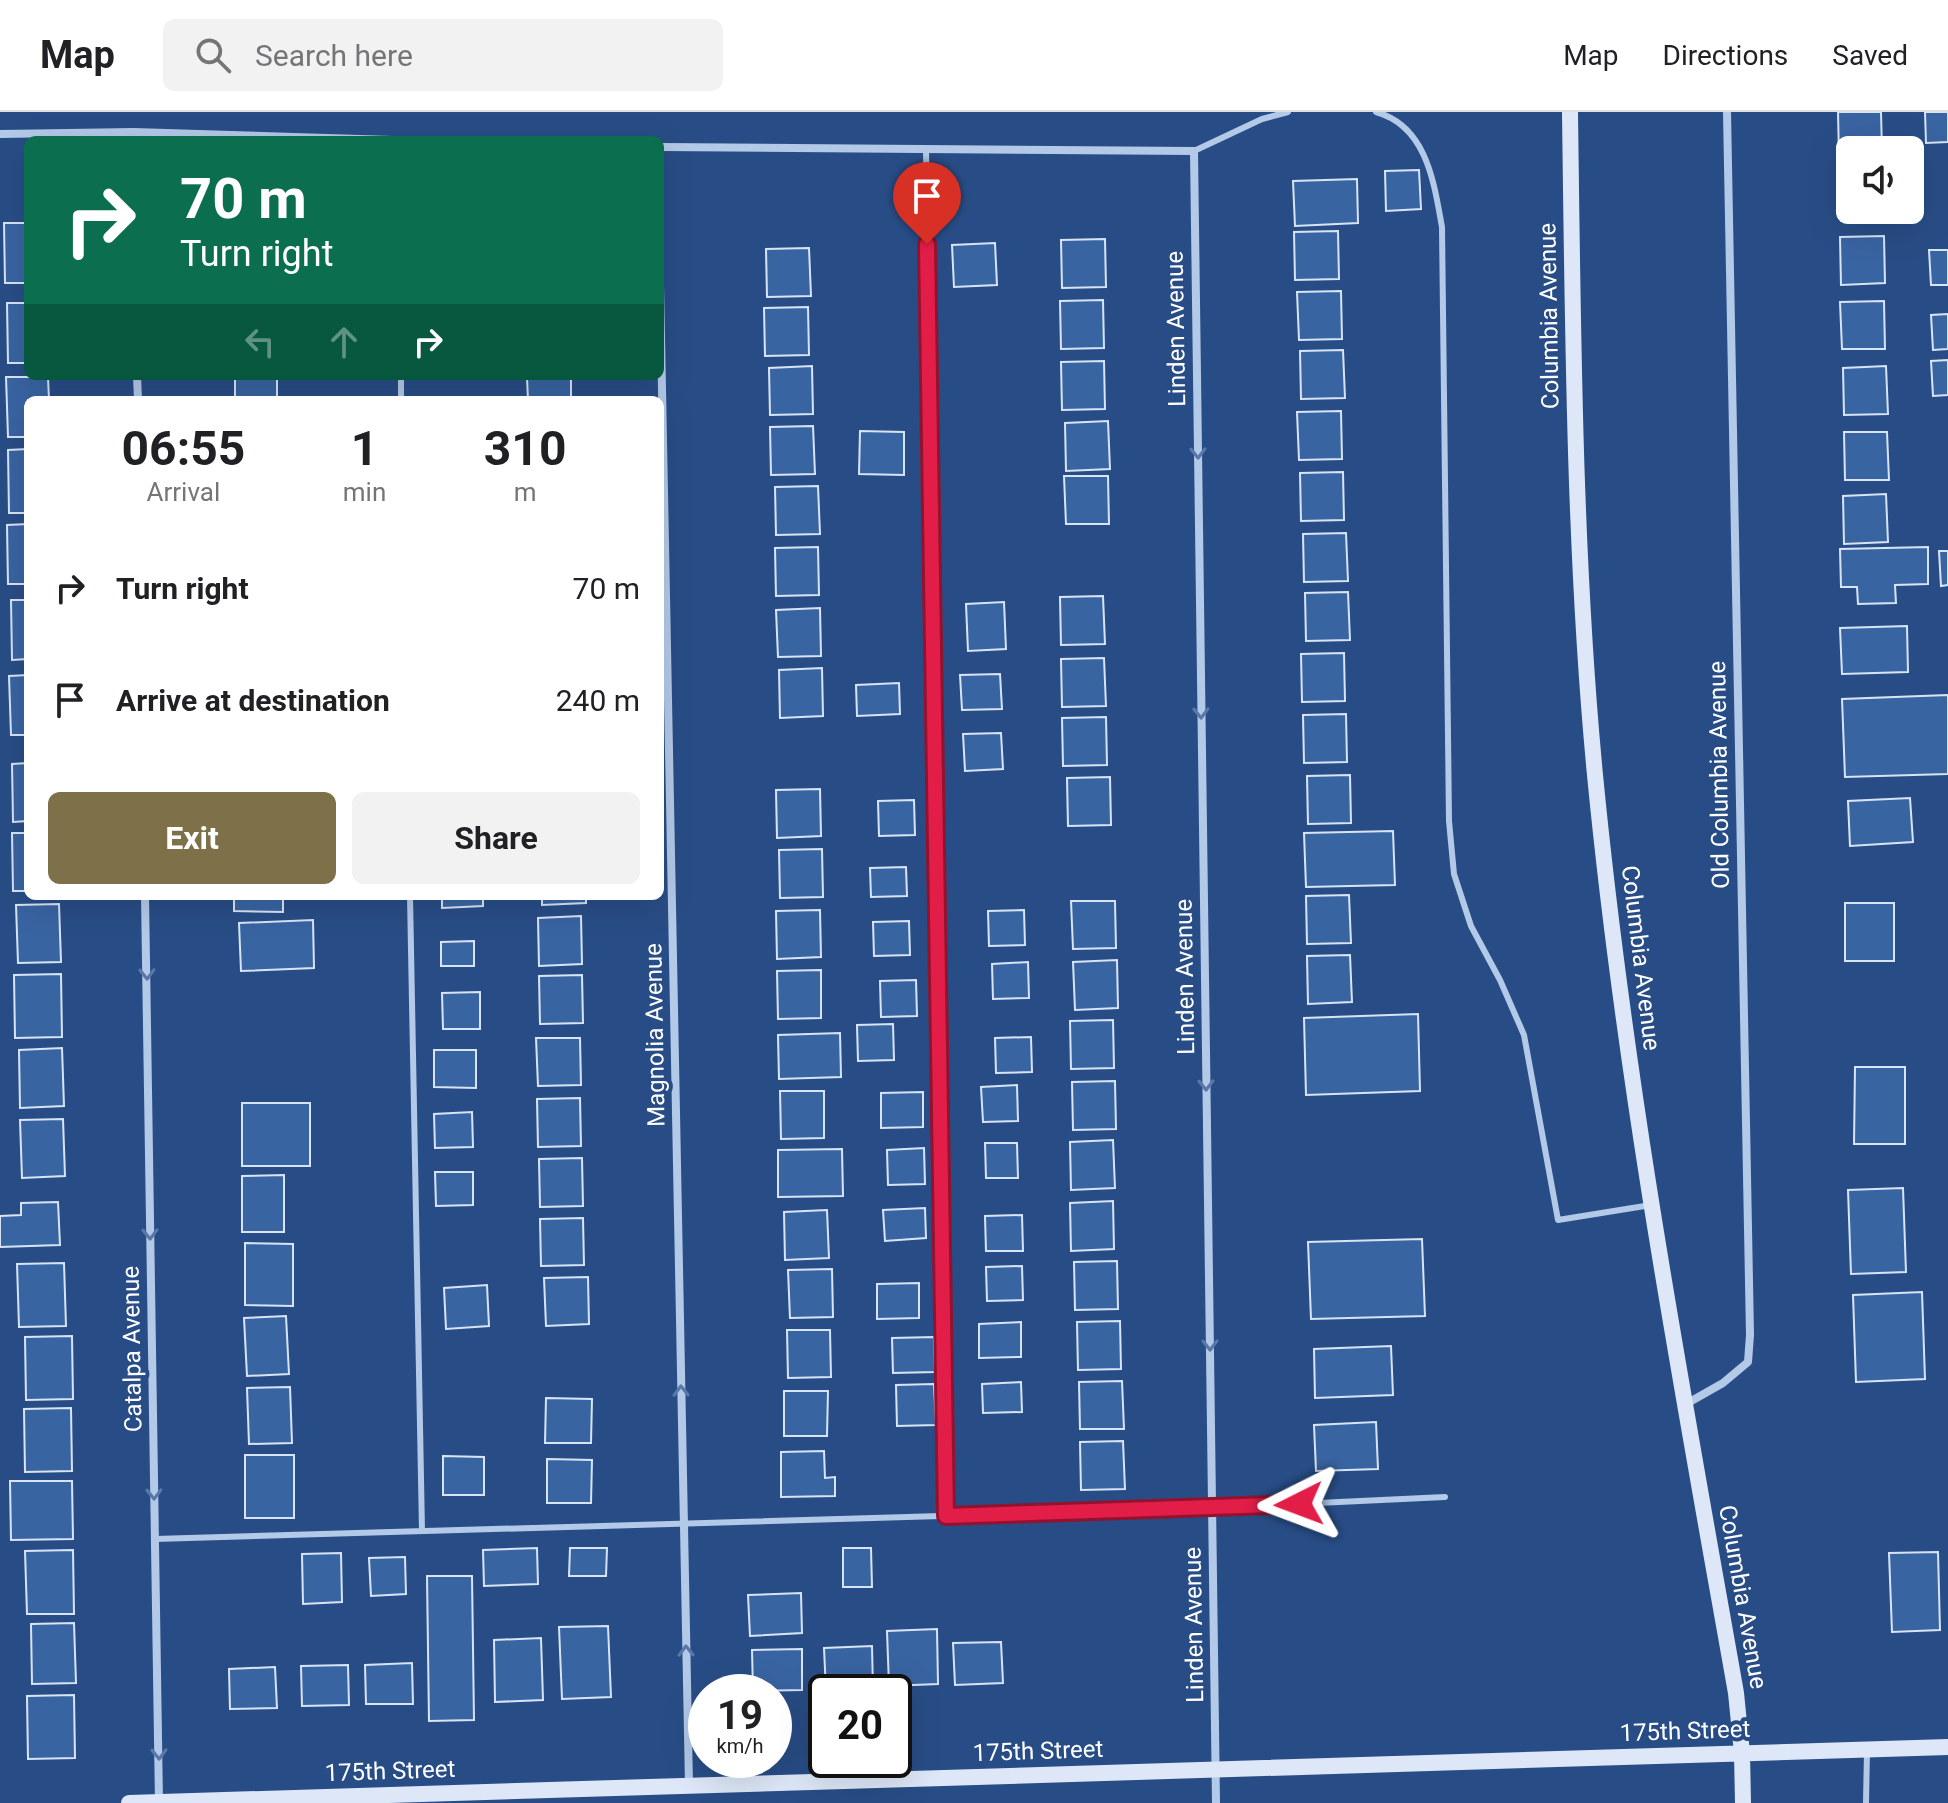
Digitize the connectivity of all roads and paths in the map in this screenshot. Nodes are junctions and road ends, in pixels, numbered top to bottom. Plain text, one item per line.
1 (1288, 112) edge
2 (1376, 112) edge
3 (1570, 112) edge
4 (1727, 112) edge
5 (0, 134) edge
6 (134, 136) edge
7 (664, 147) edge
8 (926, 149) junction
9 (1194, 151) junction
10 (664, 492) edge
11 (145, 900) edge
12 (410, 900) edge
13 (1651, 1205) junction
14 (1685, 1404) junction
15 (1445, 1497) dead end
16 (1212, 1508) junction
17 (946, 1516) junction
18 (684, 1524) junction
19 (422, 1531) junction
20 (155, 1539) junction
21 (1948, 1747) edge
22 (1867, 1749) junction
23 (1742, 1753) junction
24 (1216, 1770) junction
25 (689, 1785) junction
26 (129, 1803) edge
27 (159, 1803) edge
28 (1216, 1803) edge
29 (1743, 1803) edge
30 (1866, 1803) edge

1 - 9 lane
2 - 13 lane
3 - 13 street, Columbia Avenue
4 - 14 street, Old Columbia Avenue
5 - 6 street
7 - 8 street
8 - 9 street
8 - 17 lane
9 -> 16 street, Linden Avenue
18 -> 10 street, Magnolia Avenue
11 -> 20 street, Catalpa Avenue
12 - 19 lane
13 - 14 street, Columbia Avenue
14 - 23 street, Columbia Avenue
15 - 16 lane
16 - 17 lane
16 - 24 street, Linden Avenue
17 - 18 lane
18 - 19 lane
25 -> 18 street, Magnolia Avenue
19 - 20 lane
20 -> 27 street, Catalpa Avenue
21 - 22 street, 175th Street
22 - 23 street, 175th Street
22 - 30 lane
23 - 24 street, 175th Street
23 - 29 street, Columbia Avenue
24 - 25 street, 175th Street
24 - 28 street, Linden Avenue
25 - 27 street, 175th Street
26 - 27 street, 175th Street

